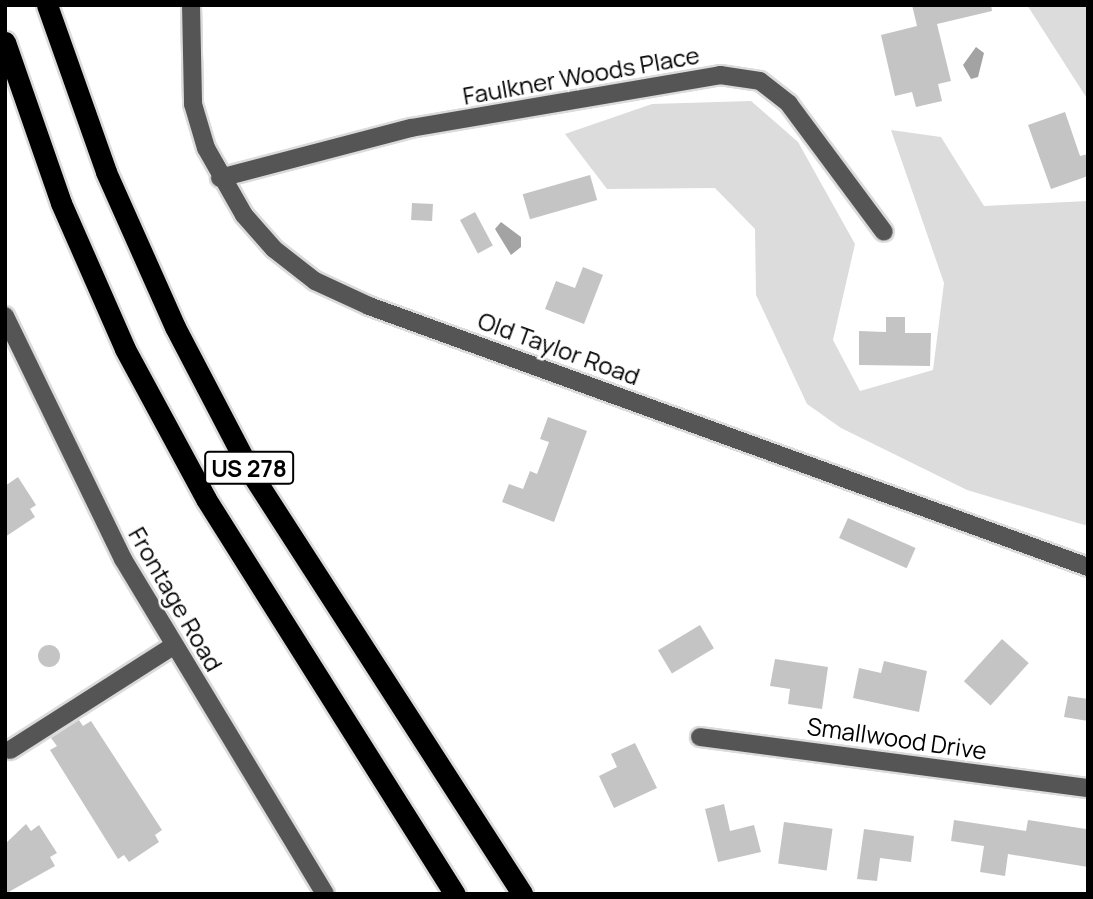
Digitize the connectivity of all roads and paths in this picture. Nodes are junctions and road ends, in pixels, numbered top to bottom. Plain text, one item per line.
1 (50, 5) edge
2 (191, 5) edge
3 (5, 42) edge
4 (220, 178) junction
5 (884, 232) dead end
6 (5, 316) edge
7 (1088, 567) edge
8 (173, 646) junction
9 (700, 737) dead end
10 (10, 750) dead end
11 (1088, 788) edge
12 (325, 894) edge
13 (455, 894) edge
14 (522, 894) edge

1 - 14 highway, US 278
2 - 4 street, Old Taylor Road
3 - 13 highway, US 278
4 - 5 street, Faulkner Woods Place
4 - 7 street, Old Taylor Road
6 - 8 street, Frontage Road
8 - 10 street
8 - 12 street, Frontage Road
9 - 11 street, Smallwood Drive

